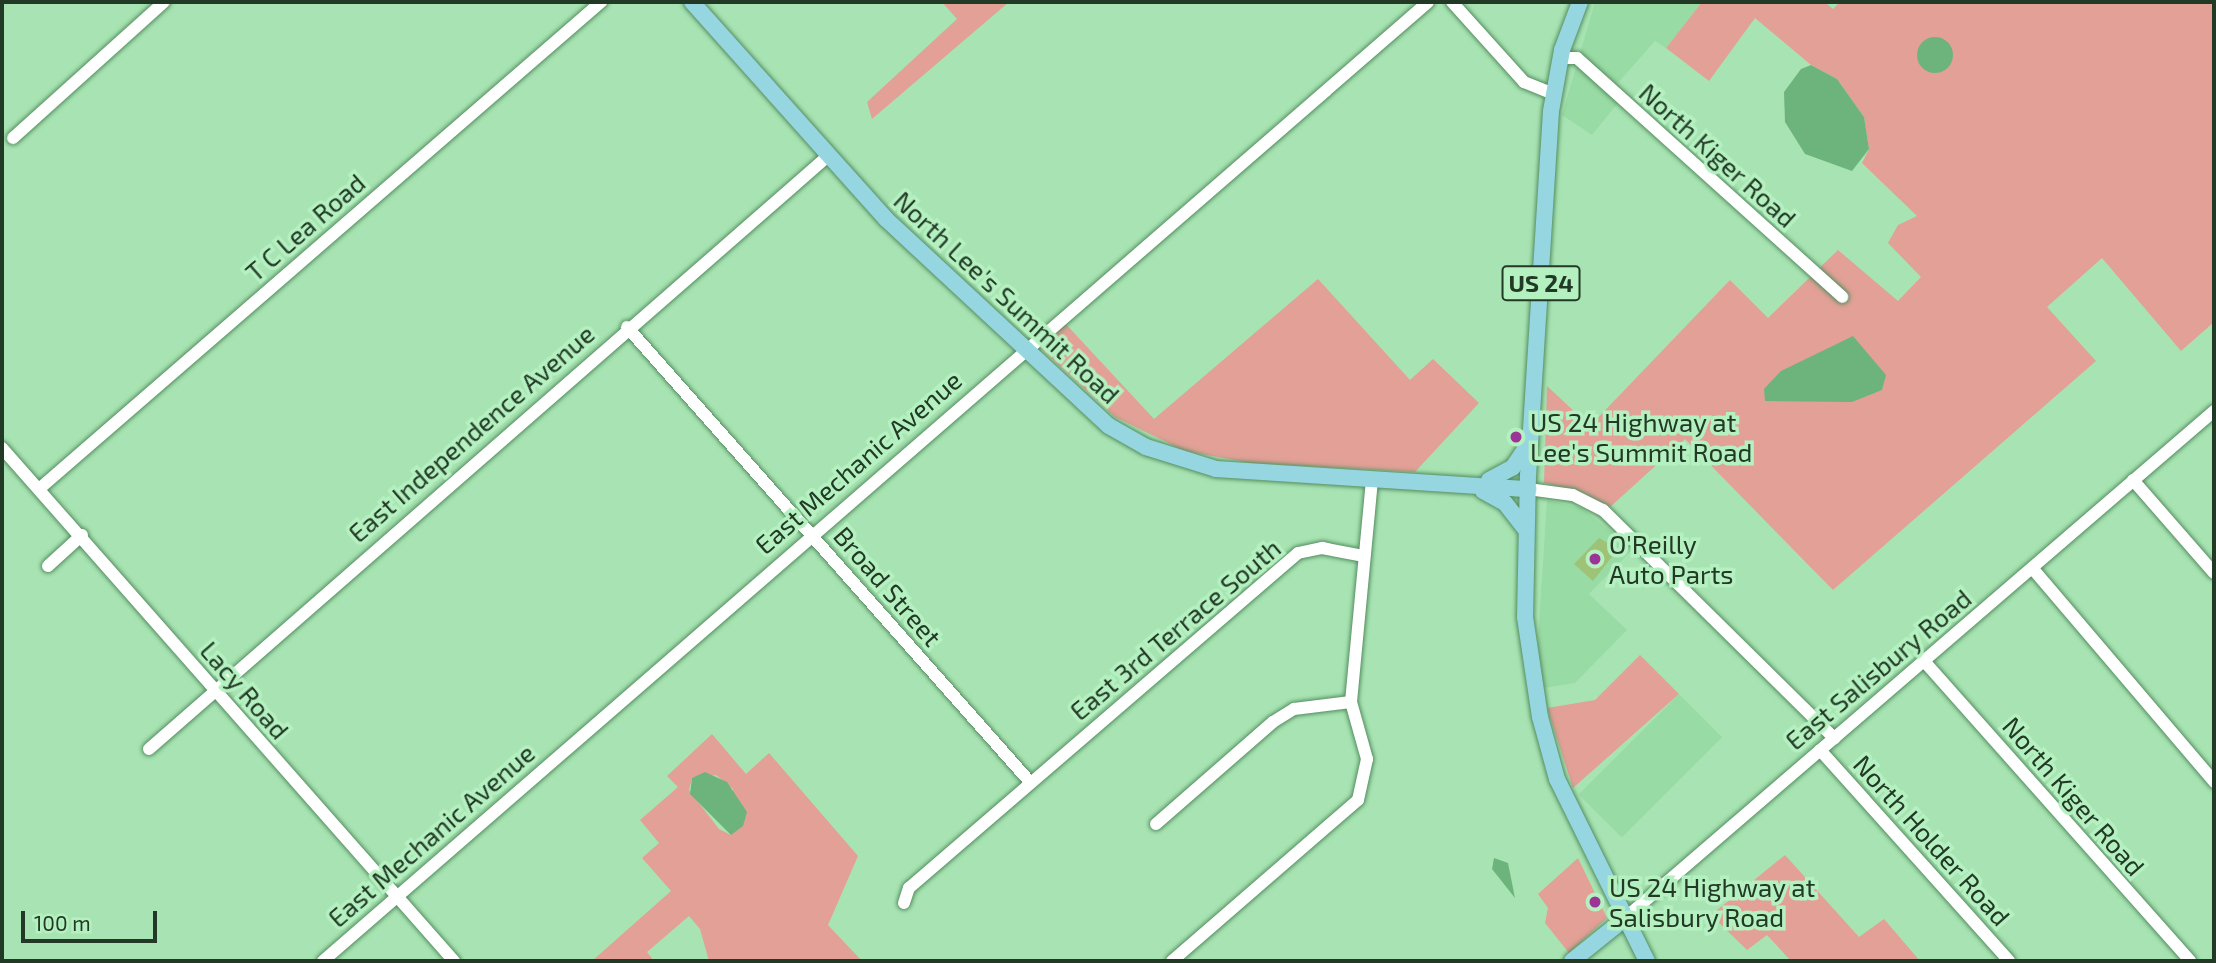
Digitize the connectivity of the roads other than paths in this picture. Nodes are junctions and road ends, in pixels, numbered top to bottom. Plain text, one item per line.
1 (164, 2) edge
2 (601, 2) edge
3 (692, 2) edge
4 (1428, 2) edge
5 (1452, 2) edge
6 (1580, 2) edge
7 (1560, 58) junction
8 (1553, 94) junction
9 (13, 138) dead end
10 (828, 156) junction
11 (1842, 297) dead end
12 (627, 327) junction
13 (1023, 349) junction
14 (2214, 411) edge
15 (1531, 440) junction
16 (2, 448) edge
17 (2133, 480) junction
18 (1372, 481) junction
19 (1483, 487) junction
20 (39, 489) junction
21 (1528, 489) junction
22 (1526, 530) junction
23 (811, 533) junction
24 (82, 535) junction
25 (1364, 556) junction
26 (48, 566) dead end
27 (2033, 569) junction
28 (2214, 573) edge
29 (1924, 661) junction
30 (213, 688) junction
31 (1351, 702) junction
32 (1834, 738) junction
33 (149, 749) dead end
34 (1820, 750) junction
35 (1030, 782) junction
36 (2214, 782) edge
37 (1156, 824) dead end
38 (396, 895) junction
39 (904, 903) dead end
40 (1623, 919) junction
41 (323, 961) edge
42 (454, 961) edge
43 (1172, 961) edge
44 (1572, 961) edge
45 (1647, 961) edge
46 (2009, 961) edge
47 (2190, 961) edge

1 - 9 street
2 - 20 street, T C Lea Road
3 - 10 main road, North Lee's Summit Road
4 - 13 street, East Mechanic Avenue
5 - 8 street
6 - 7 main road, US 24
7 - 8 main road, US 24
7 - 11 street, North Kiger Road
8 - 15 main road, US 24
10 - 12 street, East Independence Avenue
10 - 13 main road, North Lee's Summit Road
12 - 23 street, Broad Street
12 - 30 street, East Independence Avenue
13 - 18 main road, North Lee's Summit Road
13 - 23 street, East Mechanic Avenue
14 - 17 street, East Salisbury Road
15 - 19 main road
15 - 21 main road, US 24
16 - 20 street, Lacy Road
17 - 27 street, East Salisbury Road
17 - 28 street
18 - 19 main road, North Lee's Summit Road
18 - 25 street
19 - 21 main road, North Lee's Summit Road
19 - 22 main road
20 - 24 street, Lacy Road
21 - 22 main road, US 24
21 - 32 street, North Holder Road
22 - 40 main road, US 24
23 - 35 street, Broad Street
23 - 38 street, East Mechanic Avenue
24 - 26 street
24 - 30 street, Lacy Road
25 - 31 street
25 - 35 street, East 3rd Terrace South
27 - 29 street, East Salisbury Road
27 - 36 street
29 - 32 street, East Salisbury Road
29 - 47 street, North Kiger Road
30 - 33 street, East Independence Avenue
30 - 38 street, Lacy Road
31 - 37 street
31 - 43 street
32 - 34 street, East Salisbury Road
34 - 40 street, East Salisbury Road
34 - 46 street, North Holder Road
35 - 39 street, East 3rd Terrace South
38 - 41 street, East Mechanic Avenue
38 - 42 street, Lacy Road
40 - 44 main road, East Salisbury Road
40 - 45 main road, US 24

